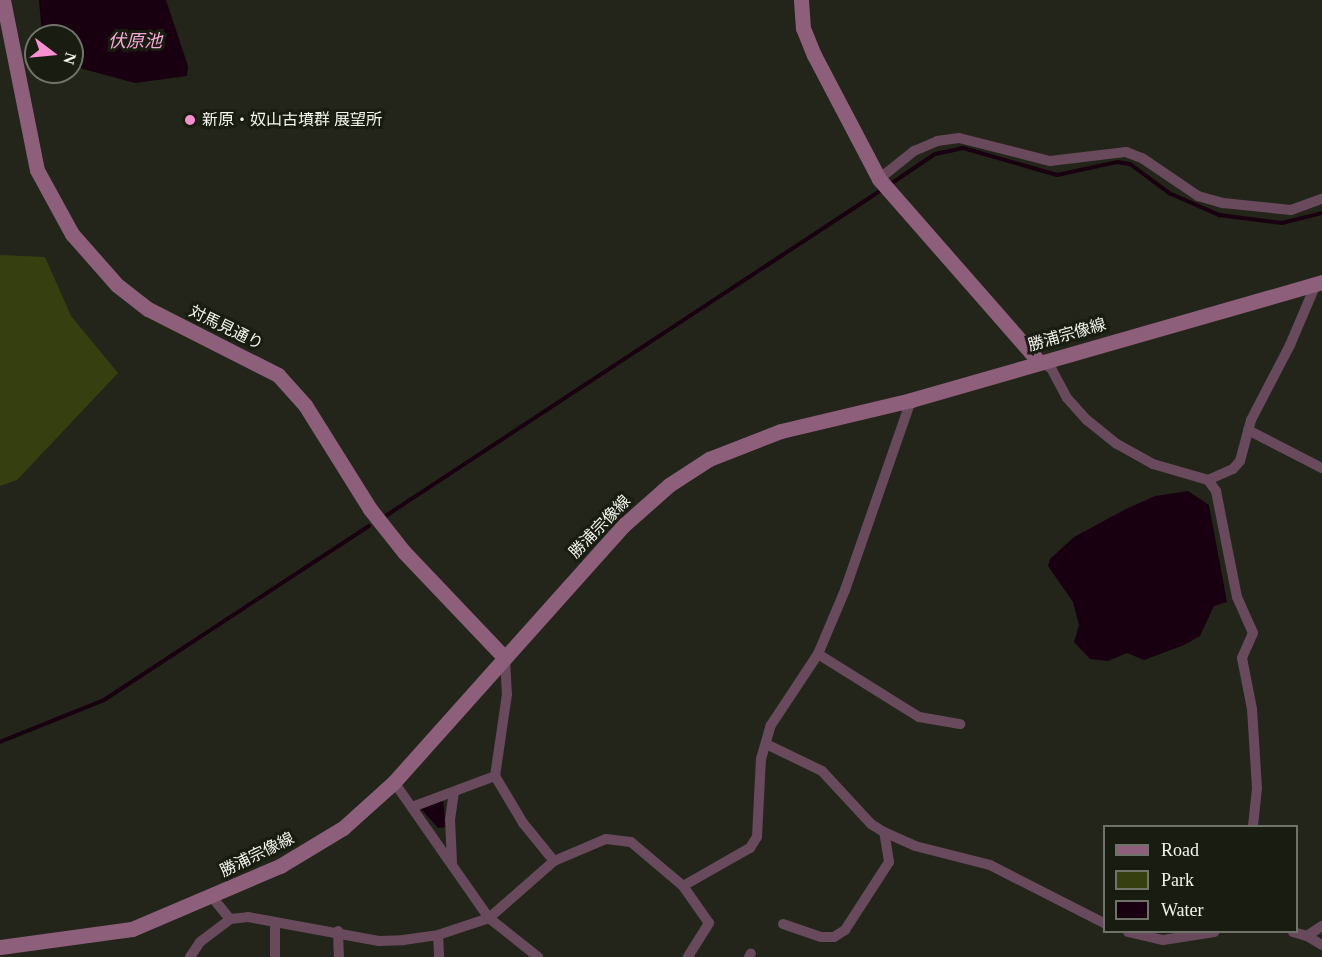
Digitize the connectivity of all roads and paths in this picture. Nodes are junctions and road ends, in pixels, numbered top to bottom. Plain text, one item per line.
1 (3, 0) edge
2 (801, 0) edge
3 (884, 184) junction
4 (1322, 199) edge
5 (1319, 283) edge
6 (1039, 362) junction
7 (911, 400) junction
8 (1248, 430) junction
9 (1322, 468) edge
10 (1209, 480) junction
11 (818, 654) junction
12 (505, 658) junction
13 (960, 724) dead end
14 (766, 744) junction
15 (495, 776) junction
16 (394, 782) junction
17 (454, 792) junction
18 (412, 807) junction
19 (1253, 825) edge
20 (884, 832) junction
21 (554, 861) junction
22 (452, 862) junction
23 (682, 886) junction
24 (212, 897) junction
25 (489, 918) junction
26 (230, 919) junction
27 (275, 922) junction
28 (1103, 922) edge
29 (783, 924) dead end
30 (1322, 926) edge
31 (338, 931) junction
32 (1132, 933) edge
33 (1208, 933) edge
34 (1296, 933) edge
35 (438, 935) junction
36 (1307, 936) junction
37 (1322, 945) edge
38 (0, 947) edge
39 (190, 957) edge
40 (275, 957) edge
41 (339, 957) edge
42 (439, 957) edge
43 (538, 957) edge
44 (688, 957) edge

1 - 12 main road, 対馬見通り
2 - 3 main road
3 - 4 street
3 - 6 main road
5 - 6 main road, 勝浦宗像線
5 - 8 street
6 - 7 main road, 勝浦宗像線
6 - 10 street
7 - 11 street
7 - 12 main road, 勝浦宗像線
8 - 9 street
8 - 10 street
10 - 19 street
11 - 13 street
11 - 14 street
12 - 15 street
12 - 16 main road, 勝浦宗像線
14 - 20 street
14 - 23 street
15 - 17 street
15 - 21 street
16 - 18 street
16 - 24 main road, 勝浦宗像線
17 - 18 street
17 - 22 street
18 - 22 street
20 - 28 street
20 - 29 street
21 - 23 street
21 - 25 street
22 - 25 street
23 - 44 street
24 - 26 street
24 - 38 main road, 勝浦宗像線
25 - 35 street
25 - 43 street
26 - 27 street
26 - 39 street
27 - 31 street
27 - 40 street
30 - 36 street
31 - 35 street
31 - 41 street
32 - 33 street
34 - 36 street
35 - 42 street
36 - 37 street

